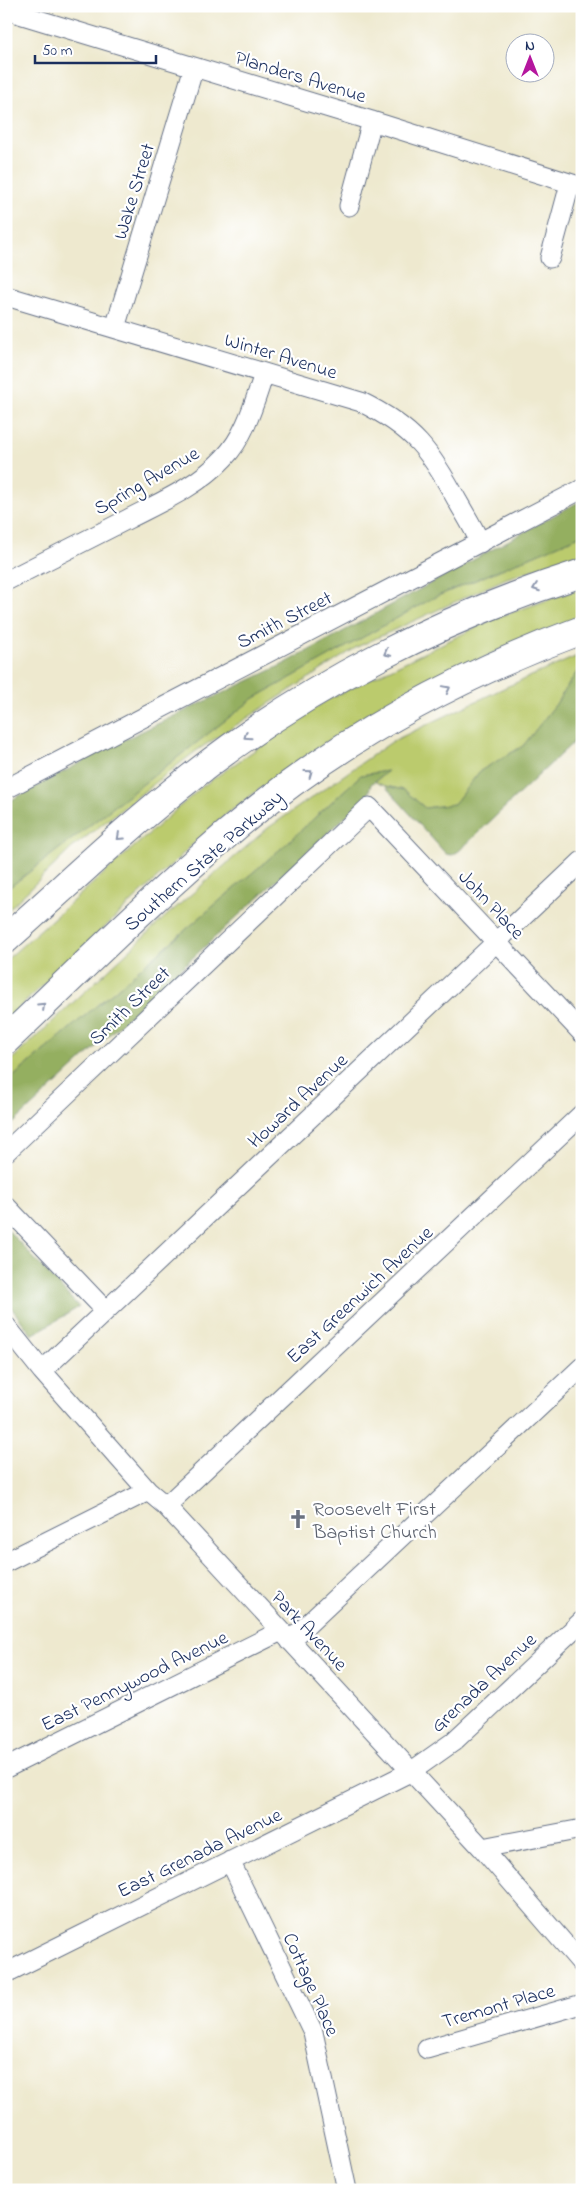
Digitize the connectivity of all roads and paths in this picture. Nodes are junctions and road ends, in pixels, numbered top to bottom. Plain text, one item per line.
1 (6, 10) edge
2 (194, 67) junction
3 (372, 121) junction
4 (576, 186) edge
5 (349, 206) dead end
6 (550, 258) dead end
7 (6, 296) edge
8 (115, 328) junction
9 (264, 374) junction
10 (582, 489) edge
11 (480, 542) junction
12 (582, 572) edge
13 (6, 581) edge
14 (582, 630) edge
15 (6, 789) edge
16 (369, 807) joint
17 (582, 861) edge
18 (6, 940) edge
19 (496, 942) junction
20 (582, 1033) edge
21 (6, 1040) edge
22 (582, 1114) edge
23 (6, 1152) edge
24 (6, 1206) edge
25 (105, 1310) junction
26 (6, 1326) edge
27 (582, 1367) edge
28 (42, 1371) junction
29 (148, 1491) junction
30 (166, 1506) junction
31 (6, 1562) edge
32 (582, 1621) edge
33 (285, 1636) junction
34 (6, 1768) edge
35 (412, 1772) junction
36 (582, 1829) edge
37 (482, 1848) junction
38 (230, 1861) junction
39 (582, 1964) edge
40 (6, 1973) edge
41 (582, 2004) edge
42 (427, 2049) dead end
43 (347, 2190) edge

1 - 2 street, Planders Avenue
2 - 3 street, Planders Avenue
2 - 8 street, Wake Street
3 - 4 street, Planders Avenue
3 - 5 street
4 - 6 street
7 - 8 street, Winter Avenue
8 - 9 street, Winter Avenue
9 - 11 street, Winter Avenue
9 - 13 street, Spring Avenue
10 - 11 street, Smith Street
11 - 15 street, Smith Street
12 -> 18 highway
21 -> 14 highway, Southern State Parkway
16 - 19 street, John Place
16 - 23 street, Smith Street
17 - 19 street, Howard Avenue
19 - 20 street, John Place
19 - 25 street, Howard Avenue
22 - 30 street, East Greenwich Avenue
24 - 25 street
25 - 28 street, Howard Avenue
26 - 28 street, Park Avenue
27 - 33 street, East Pennywood Avenue
28 - 29 street, Park Avenue
29 - 30 street, Park Avenue
29 - 31 street
30 - 33 street, Park Avenue
32 - 35 street, Grenada Avenue
33 - 34 street, East Pennywood Avenue
33 - 35 street, Park Avenue
35 - 37 street, Park Avenue
35 - 38 street, East Grenada Avenue
36 - 37 street
37 - 39 street, Park Avenue
38 - 40 street, East Grenada Avenue
38 - 43 street, Cottage Place
41 - 42 street, Tremont Place

